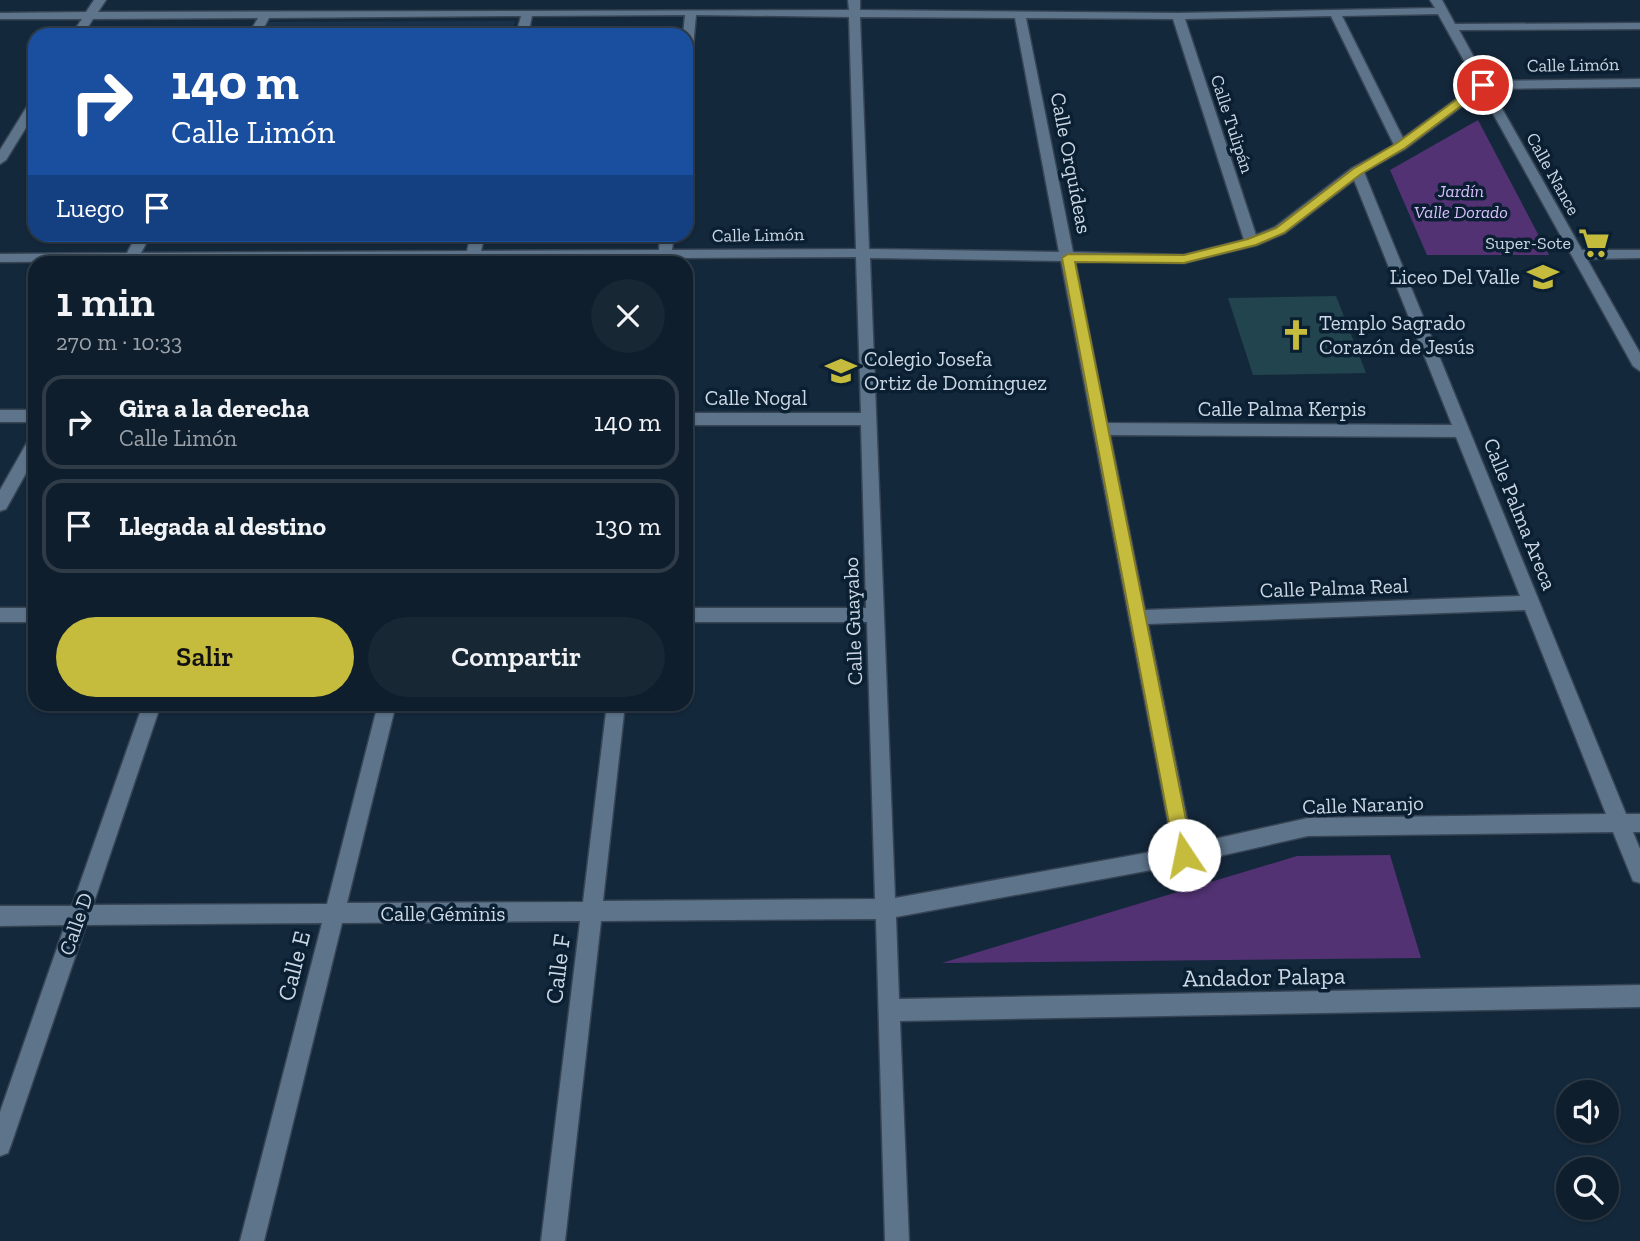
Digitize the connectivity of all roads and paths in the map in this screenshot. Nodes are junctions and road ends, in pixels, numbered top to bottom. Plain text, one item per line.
1 (100, 0) edge
2 (241, 0) edge
3 (383, 0) edge
4 (1439, 5) edge
5 (854, 7) edge
6 (691, 12) junction
7 (527, 13) junction
8 (377, 14) junction
9 (89, 15) junction
10 (233, 15) junction
11 (265, 15) junction
12 (1336, 15) junction
13 (0, 16) edge
14 (1020, 16) junction
15 (1178, 16) junction
16 (1640, 26) edge
17 (1451, 27) junction
18 (81, 28) edge
19 (258, 28) edge
20 (524, 28) edge
21 (689, 28) edge
22 (1640, 83) edge
23 (1483, 85) junction
24 (28, 114) edge
25 (1401, 146) junction
26 (0, 160) edge
27 (1357, 171) junction
28 (476, 242) edge
29 (666, 242) edge
30 (1252, 242) junction
31 (863, 253) junction
32 (1640, 254) edge
33 (1578, 255) junction
34 (473, 256) joint
35 (665, 256) junction
36 (0, 257) edge
37 (28, 258) edge
38 (1068, 258) junction
39 (1640, 366) edge
40 (0, 416) edge
41 (28, 416) edge
42 (693, 419) edge
43 (869, 419) junction
44 (1101, 429) junction
45 (1462, 431) junction
46 (28, 455) edge
47 (0, 505) edge
48 (1531, 603) junction
49 (0, 615) edge
50 (28, 615) edge
51 (693, 615) edge
52 (875, 615) junction
53 (1138, 617) junction
54 (150, 711) edge
55 (385, 711) edge
56 (615, 711) edge
57 (1630, 823) edge
58 (1184, 855) junction
59 (1640, 874) edge
60 (886, 909) junction
61 (591, 913) junction
62 (334, 914) junction
63 (0, 916) edge
64 (79, 916) junction
65 (1640, 996) edge
66 (889, 1010) junction
67 (0, 1145) edge
68 (252, 1241) edge
69 (553, 1241) edge
70 (897, 1241) edge

1 - 9 street
2 - 10 street
3 - 8 street
4 - 12 street
4 - 17 street, Calle Nance
5 - 6 street
5 - 14 street
5 - 31 street, Calle Guayabo
6 - 7 street
6 - 21 street
7 - 8 street
7 - 20 street
8 - 11 street
9 - 10 street
9 - 13 street
9 - 18 street
10 - 11 street
11 - 19 street
12 - 15 street
12 - 25 street
14 - 15 street
14 - 38 street, Calle Orquídeas
15 - 30 street, Calle Tulipán
16 - 17 street
17 - 23 street, Calle Nance
22 - 23 street, Calle Limón
23 - 25 street, Calle Limón
23 - 33 street, Calle Nance
24 - 26 street
25 - 27 street, Calle Limón
27 - 30 street, Calle Limón
27 - 45 street, Calle Palma Areca
28 - 34 street
29 - 35 street
30 - 38 street, Calle Limón
31 - 35 street, Calle Limón
31 - 38 street, Calle Limón
31 - 43 street, Calle Guayabo
32 - 33 street
33 - 39 street, Calle Nance
34 - 35 street, Calle Limón
36 - 37 street, Calle Limón
38 - 44 street, Calle Orquídeas
40 - 41 street
42 - 43 street, Calle Nogal
43 - 52 street, Calle Guayabo
44 - 45 street, Calle Palma Kerpis
44 - 53 street, Calle Orquídeas
45 - 48 street, Calle Palma Areca
46 - 47 street
48 - 53 street, Calle Palma Real
48 - 57 street, Calle Palma Areca
49 - 50 street
51 - 52 street
52 - 60 street, Calle Guayabo
53 - 58 street, Calle Orquídeas
54 - 64 street, Calle D
55 - 62 street, Calle E
56 - 61 street, Calle F
57 - 58 street, Calle Naranjo
57 - 59 street, Calle Palma Areca
58 - 60 street, Calle Naranjo
60 - 61 street, Calle Géminis
60 - 66 street, Calle Guayabo
61 - 62 street, Calle Géminis
61 - 69 street, Calle F
62 - 64 street, Calle Géminis
62 - 68 street, Calle E
63 - 64 street, Calle Géminis
64 - 67 street, Calle D
65 - 66 street, Andador Palapa
66 - 70 street, Calle Guayabo

